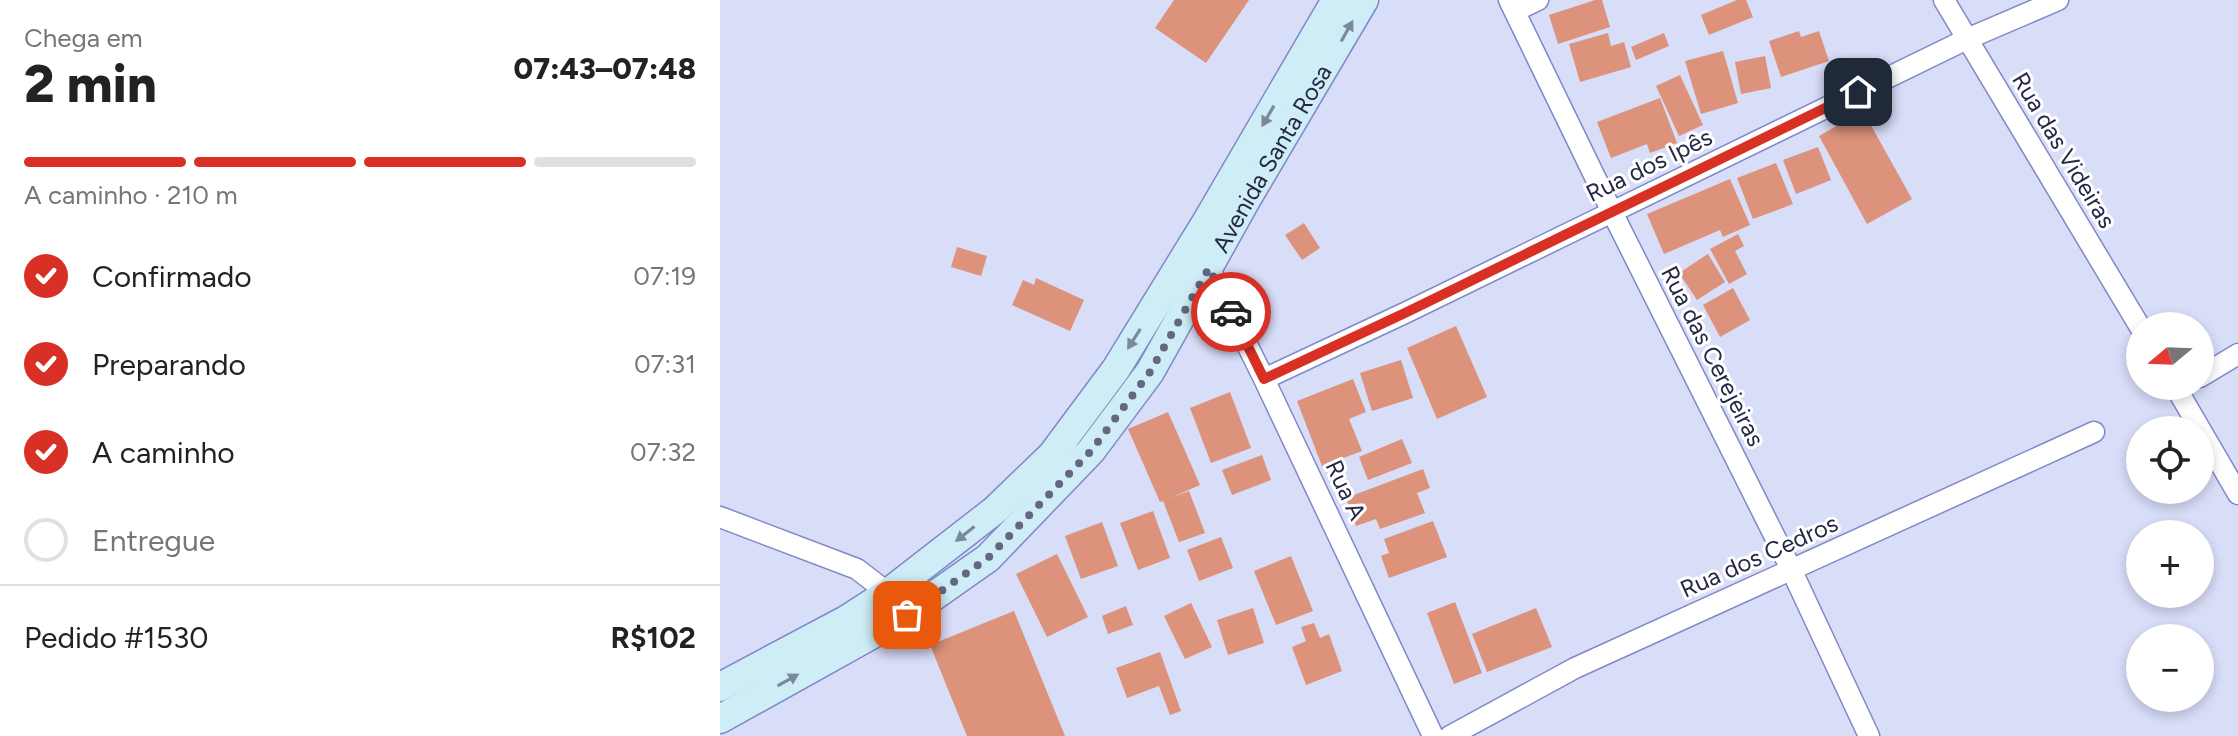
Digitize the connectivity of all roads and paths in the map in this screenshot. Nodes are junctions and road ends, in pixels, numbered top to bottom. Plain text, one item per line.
1 (1336, 0) edge
2 (1364, 0) edge
3 (1538, 0) edge
4 (1944, 0) edge
5 (2058, 0) edge
6 (1512, 6) edge
7 (1967, 39) junction
8 (1612, 212) junction
9 (1217, 228) junction
10 (1209, 268) junction
11 (2131, 312) edge
12 (2238, 354) edge
13 (2214, 369) edge
14 (1264, 379) junction
15 (1106, 382) junction
16 (2186, 400) edge
17 (1128, 402) junction
18 (2094, 432) dead end
19 (2238, 494) edge
20 (720, 517) edge
21 (1791, 569) junction
22 (888, 593) junction
23 (907, 615) junction
24 (720, 687) edge
25 (720, 719) edge
26 (1433, 736) edge
27 (1450, 736) edge
28 (1869, 736) edge

1 -> 9 main road, Avenida Santa Rosa
9 -> 2 main road, Avenida Santa Rosa
3 - 6 street
4 - 7 street, Rua das Videiras
5 - 7 street, Rua dos Ipês
6 - 8 street, Rua das Cerejeiras
7 - 8 street, Rua dos Ipês
7 - 11 street, Rua das Videiras
8 - 14 street, Rua dos Ipês
8 - 21 street, Rua das Cerejeiras
9 - 10 main road, Avenida Santa Rosa
9 -> 15 main road, Avenida Santa Rosa
10 - 14 street, Rua A
10 - 17 main road, Avenida Santa Rosa
12 - 13 street
14 - 26 street, Rua A
15 - 17 main road
15 -> 22 main road, Avenida Santa Rosa
16 - 19 street
17 - 23 main road, Avenida Santa Rosa
18 - 21 street, Rua dos Cedros
20 - 22 street
21 - 27 street, Rua dos Cedros
21 - 28 street, Rua das Cerejeiras
22 - 23 street
22 - 24 main road, Avenida Santa Rosa
25 -> 23 main road, Avenida Santa Rosa

